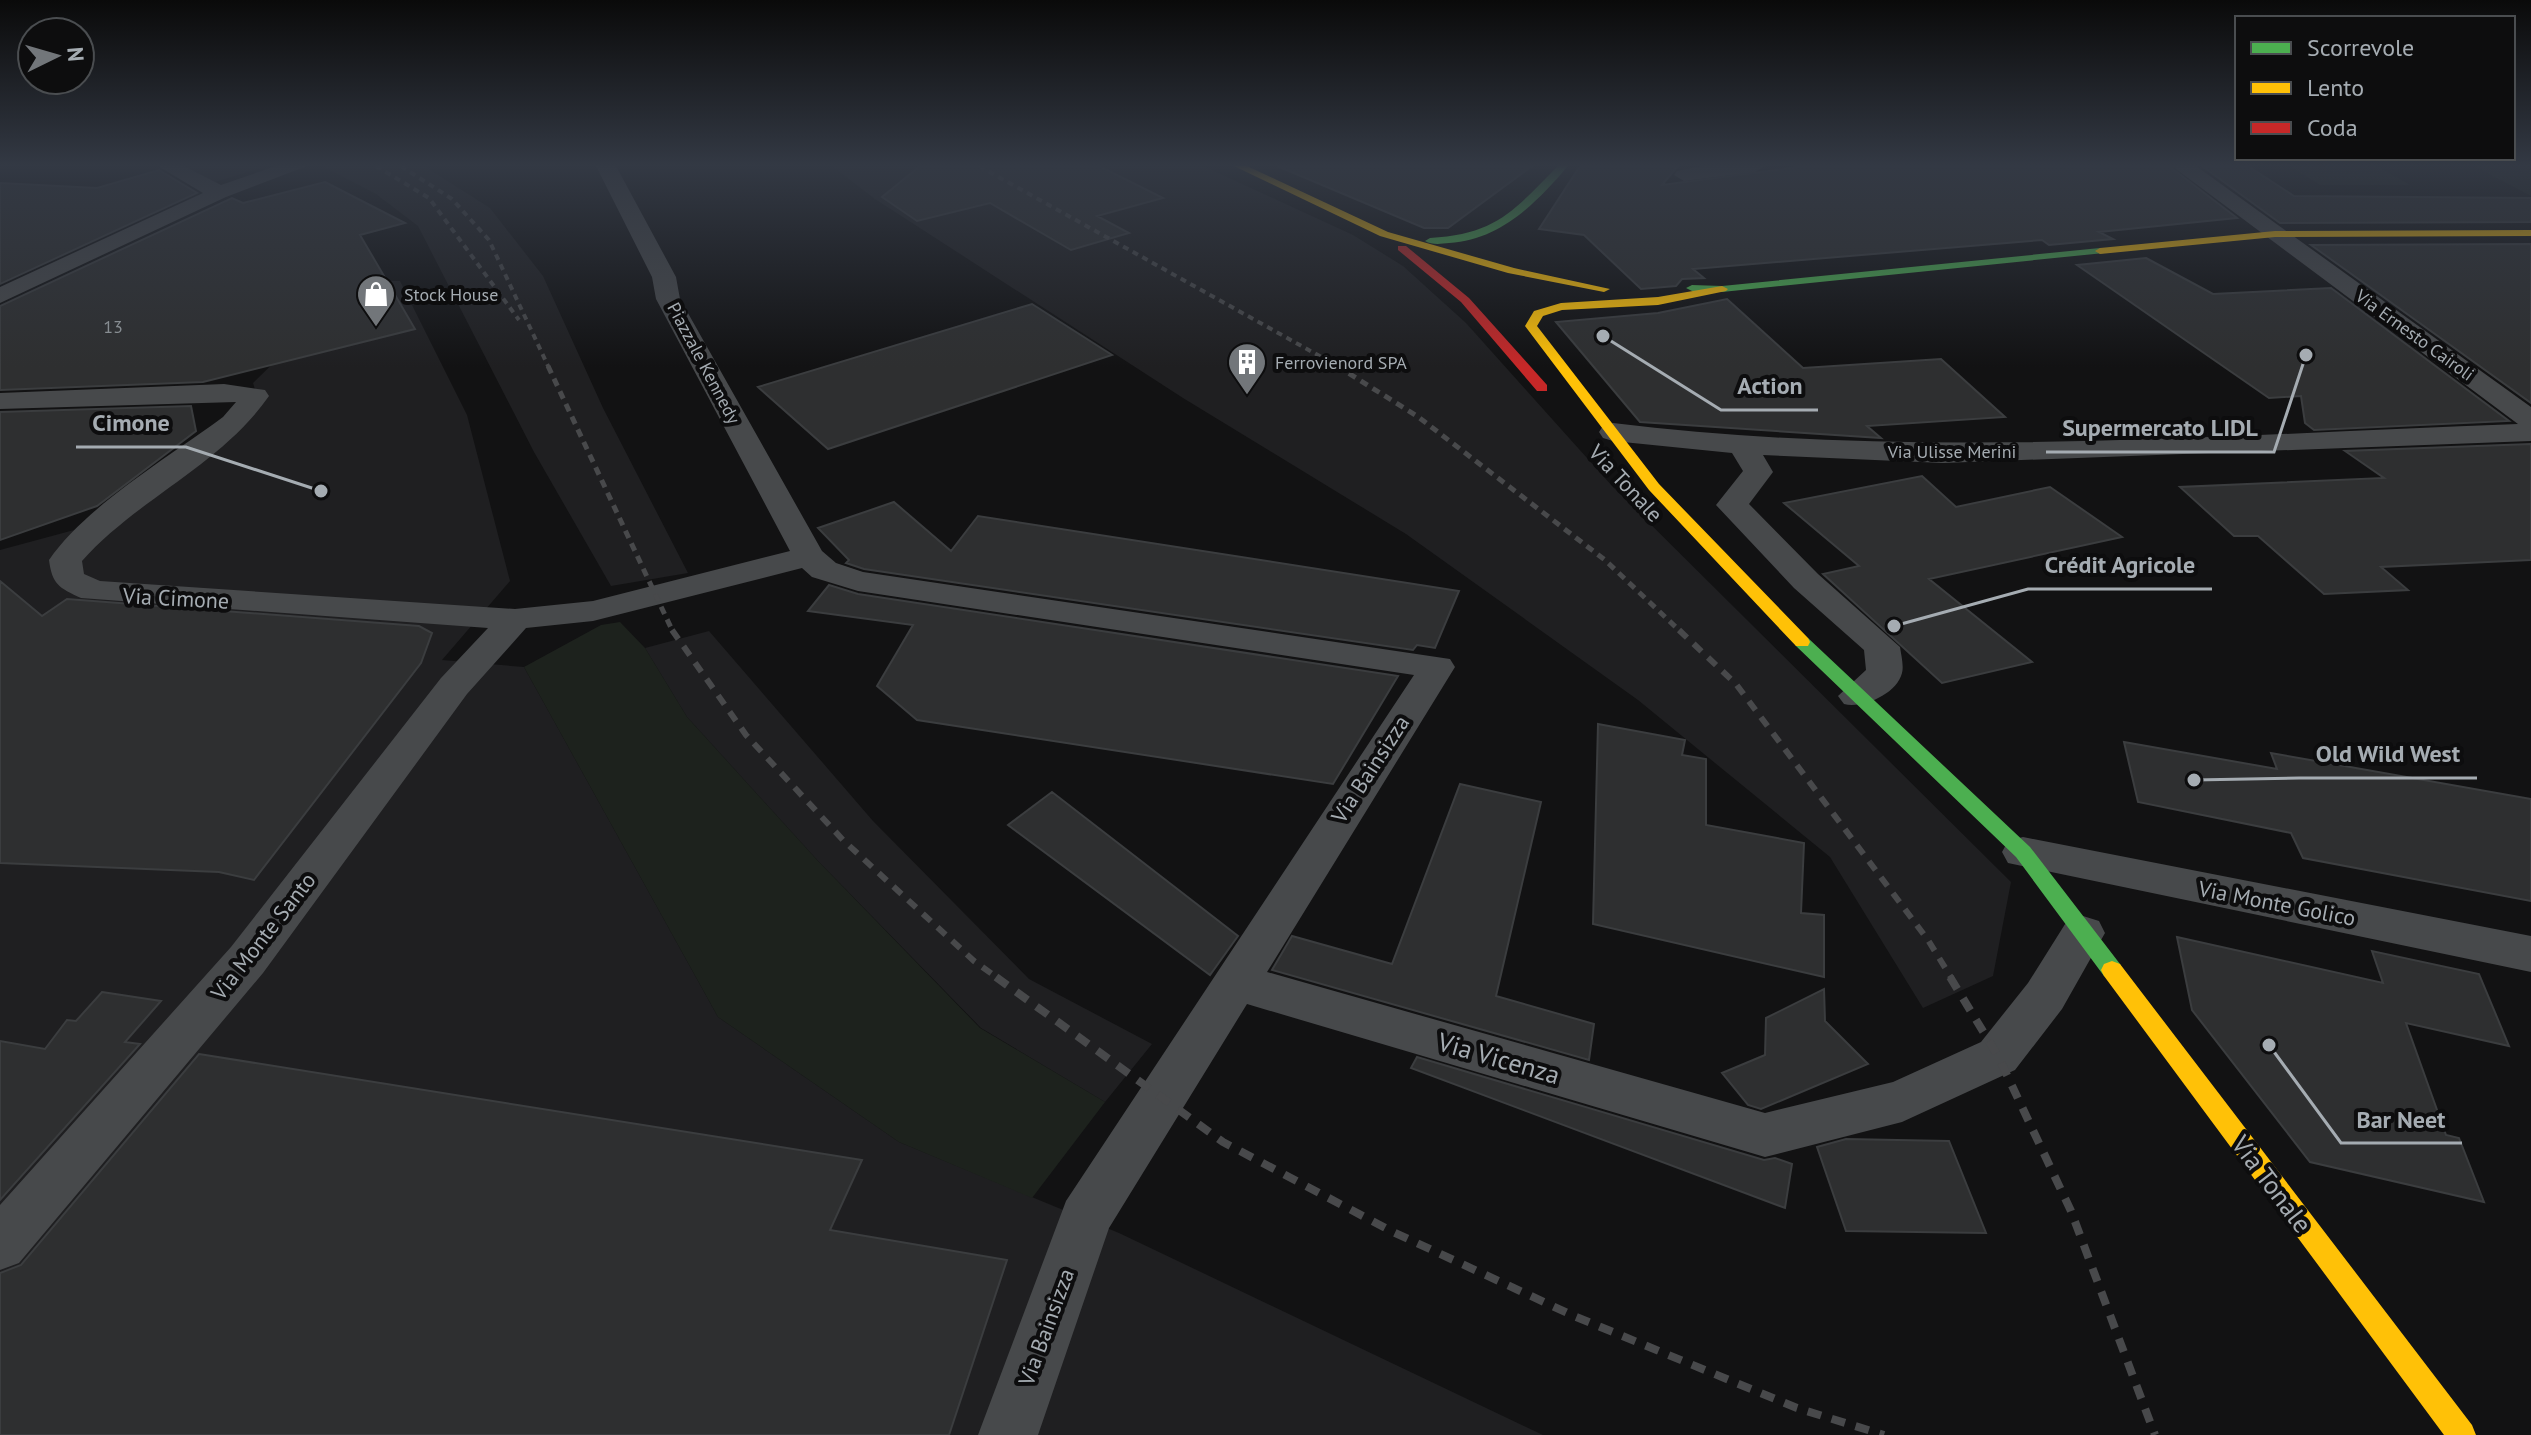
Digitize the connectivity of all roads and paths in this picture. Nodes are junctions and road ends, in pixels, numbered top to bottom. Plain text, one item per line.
1 (134, 233) edge
2 (641, 233) edge
3 (1516, 233) edge
4 (2531, 233) edge
5 (1384, 234) junction
6 (2275, 234) junction
7 (1511, 240) junction
8 (1552, 281) junction
9 (1722, 289) junction
10 (0, 296) edge
11 (0, 401) edge
12 (1556, 404) dead end
13 (2531, 420) edge
14 (1613, 432) junction
15 (2531, 432) edge
16 (1741, 443) junction
17 (1650, 510) dead end
18 (809, 556) junction
19 (1771, 613) junction
20 (515, 619) junction
21 (1857, 696) junction
22 (2023, 852) junction
23 (2083, 933) junction
24 (2531, 954) edge
25 (1233, 981) junction
26 (0, 1245) edge
27 (1008, 1435) edge
28 (2462, 1435) edge

1 - 10 street
2 - 18 street, Piazzale Kennedy
3 - 7 main road
4 - 6 main road
5 - 7 main road
5 - 8 main road
5 - 12 main road
6 - 9 main road
6 - 13 street, Via Ernesto Cairoli
7 - 8 main road
8 - 9 main road
9 - 14 main road, Via Tonale
11 - 20 street, Via Cimone
14 - 16 street, Via Ulisse Merini
14 - 19 main road, Via Tonale
15 - 16 street, Via Ulisse Merini
16 - 21 street
17 - 19 main road, Via Tonale
18 - 20 street, Via Cimone
18 - 25 street, Via Bainsizza
19 - 21 main road, Via Tonale
20 - 26 street, Via Monte Santo
21 - 22 main road, Via Tonale
22 - 23 main road, Via Tonale
22 - 24 street, Via Monte Golico
23 - 25 street, Via Vicenza
23 - 28 main road, Via Tonale
25 - 27 street, Via Bainsizza

